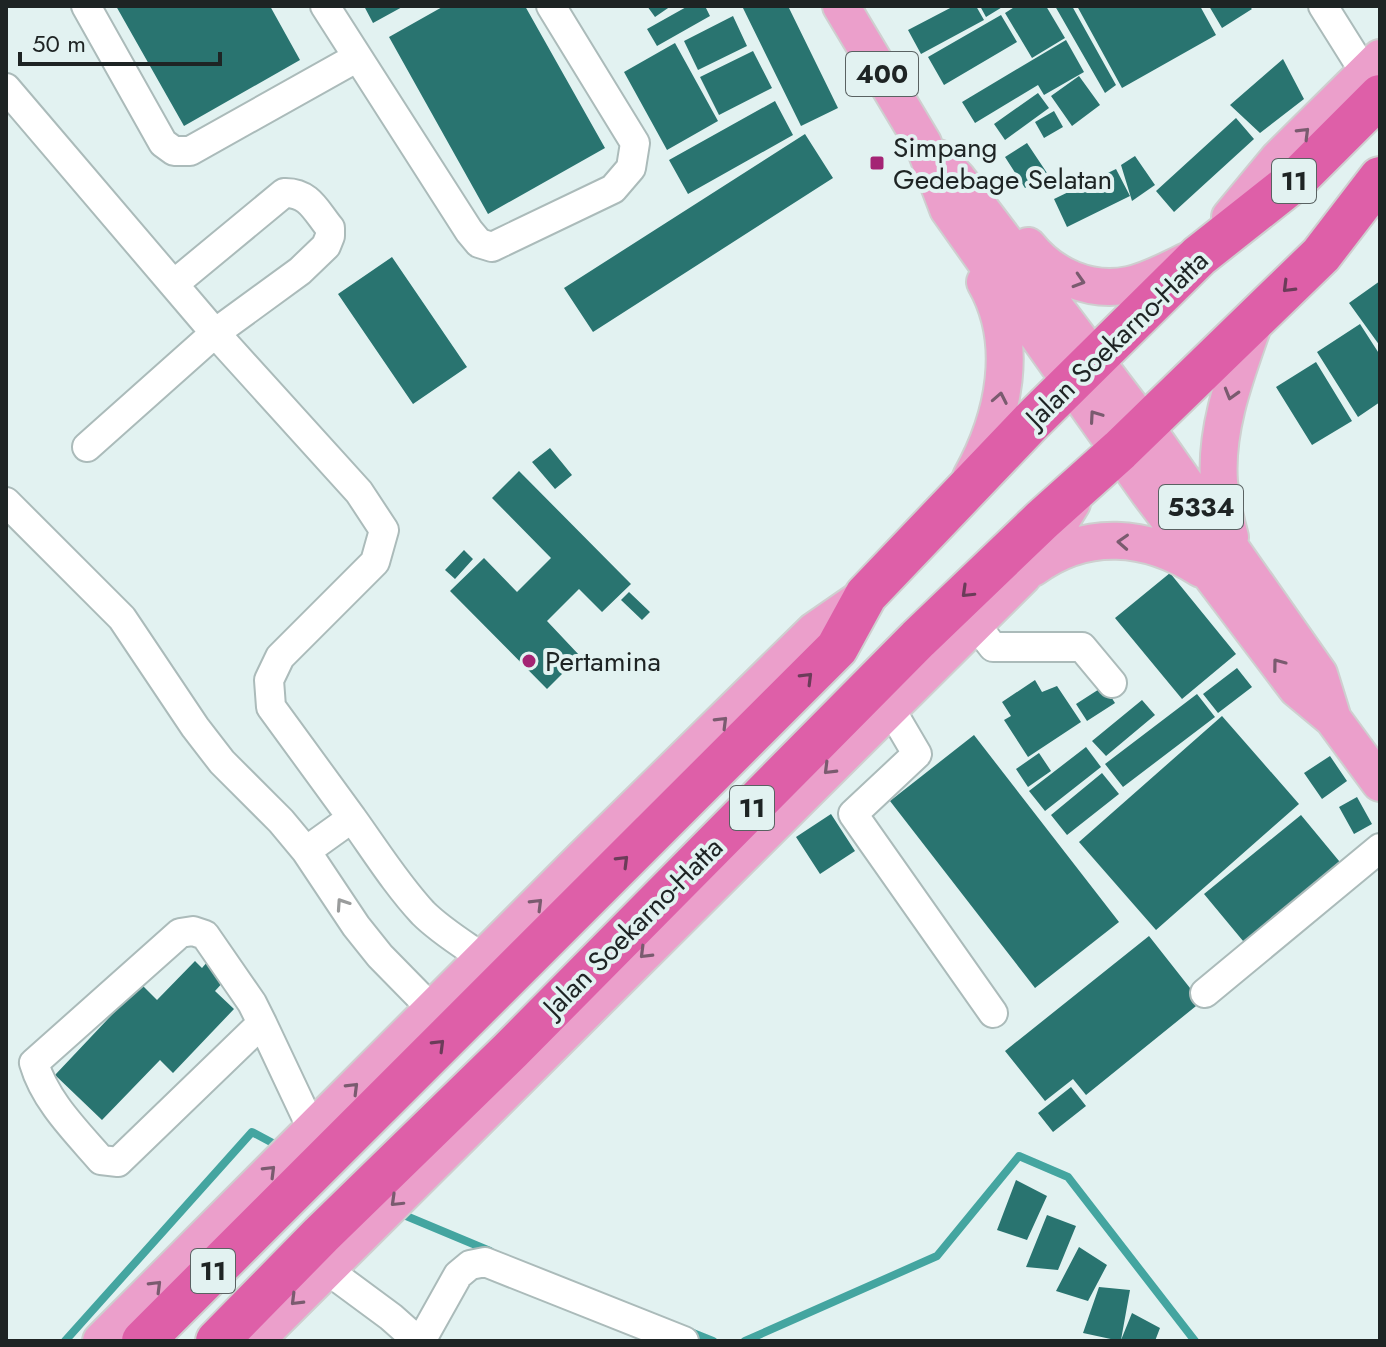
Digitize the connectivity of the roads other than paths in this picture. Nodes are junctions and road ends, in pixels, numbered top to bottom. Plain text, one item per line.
1 (86, 6) edge
2 (325, 6) edge
3 (551, 6) edge
4 (841, 6) edge
5 (1323, 6) edge
6 (356, 58) junction
7 (1375, 76) edge
8 (6, 88) edge
9 (953, 194) junction
10 (1379, 205) edge
11 (1199, 256) junction
12 (174, 284) junction
13 (1255, 320) junction
14 (215, 333) junction
15 (1083, 370) junction
16 (1132, 438) junction
17 (87, 447) dead end
18 (1085, 481) junction
19 (961, 496) junction
20 (6, 502) edge
21 (1023, 576) junction
22 (1218, 583) junction
23 (1257, 588) junction
24 (866, 595) junction
25 (975, 624) junction
26 (1112, 683) dead end
27 (890, 708) junction
28 (1333, 719) junction
29 (1380, 783) edge
30 (352, 818) junction
31 (1380, 848) edge
32 (306, 851) junction
33 (483, 958) junction
34 (1205, 993) dead end
35 (601, 997) junction
36 (432, 1009) junction
37 (993, 1013) dead end
38 (262, 1023) junction
39 (510, 1051) junction
40 (305, 1136) junction
41 (436, 1142) junction
42 (263, 1199) junction
43 (328, 1254) junction
44 (101, 1341) edge
45 (143, 1341) edge
46 (217, 1341) edge
47 (255, 1341) edge
48 (420, 1341) edge
49 (684, 1341) edge

1 - 6 lane
2 - 6 lane
3 - 6 lane
4 - 9 main road, 400
5 - 7 lane
11 -> 7 highway, Jalan Soekarno-Hatta / 11
8 - 12 lane
9 -> 11 main road
9 - 15 main road
19 -> 9 main road
10 -> 13 highway, Jalan Soekarno-Hatta / 11
11 - 15 highway, Jalan Soekarno-Hatta / 11
12 - 14 lane
12 - 14 lane
13 - 16 highway, Jalan Soekarno-Hatta / 11
13 -> 23 main road
14 - 17 lane
14 - 30 lane
15 - 16 main road
15 - 19 highway, Jalan Soekarno-Hatta / 11
16 - 18 highway, Jalan Soekarno-Hatta / 11
16 - 22 main road, 5334
16 - 23 main road, 5334
18 - 21 main road, Jalan Soekarno-Hatta
18 -> 39 highway, Jalan Soekarno-Hatta / 11
19 - 24 highway, Jalan Soekarno-Hatta / 11
20 - 32 lane
22 -> 21 main road
21 - 25 main road, Jalan Soekarno-Hatta
28 -> 22 main road, 5334
23 - 28 main road, 5334
33 -> 24 main road, Jalan Soekarno-Hatta
42 -> 24 highway, Jalan Soekarno-Hatta / 11
25 - 26 lane
25 - 27 main road, Jalan Soekarno-Hatta
27 -> 35 main road, Jalan Soekarno-Hatta
27 - 37 lane
28 - 29 main road, 5334
30 - 32 lane
30 - 33 lane
31 - 34 lane
36 -> 32 lane
33 - 36 main road, Jalan Soekarno-Hatta
35 - 39 highway
35 - 41 main road, Jalan Soekarno-Hatta
40 -> 36 main road, Jalan Soekarno-Hatta
38 - 38 lane
38 - 40 lane
39 - 41 highway, Jalan Soekarno-Hatta / 11
42 -> 40 main road, Jalan Soekarno-Hatta
41 -> 43 highway, Jalan Soekarno-Hatta / 11
44 -> 42 main road, Jalan Soekarno-Hatta
42 - 45 highway, Jalan Soekarno-Hatta / 11
43 - 46 highway, Jalan Soekarno-Hatta / 11
43 -> 47 main road, Jalan Soekarno-Hatta
43 - 48 lane
48 - 49 lane

